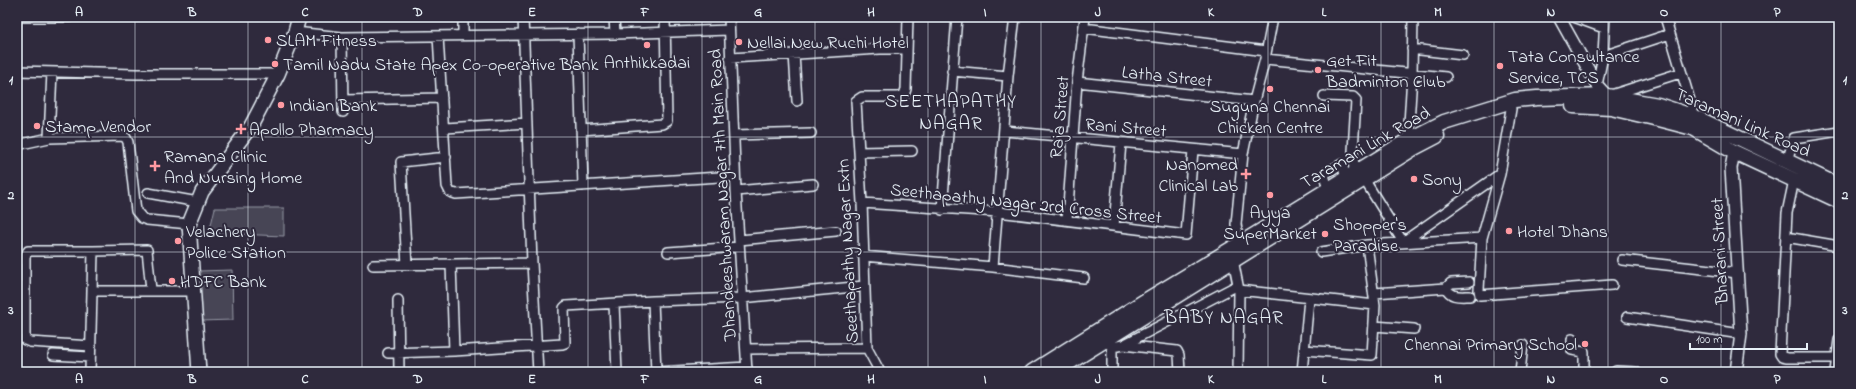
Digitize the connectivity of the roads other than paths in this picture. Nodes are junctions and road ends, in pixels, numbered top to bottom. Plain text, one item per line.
1 (17, 17) edge
2 (69, 17) edge
3 (299, 17) edge
4 (463, 17) edge
5 (523, 17) edge
6 (614, 17) edge
7 (665, 17) edge
8 (729, 17) edge
9 (908, 17) edge
10 (957, 17) edge
11 (1016, 17) edge
12 (1085, 17) edge
13 (1273, 17) edge
14 (1413, 17) edge
15 (1559, 17) edge
16 (1574, 17) edge
17 (1605, 17) edge
18 (1665, 17) edge
19 (1084, 28) junction
20 (1604, 28) junction
21 (729, 30) junction
22 (295, 32) junction
23 (665, 32) junction
24 (523, 34) junction
25 (578, 34) junction
26 (615, 34) junction
27 (1670, 34) junction
28 (463, 35) junction
29 (438, 36) junction
30 (342, 37) junction
31 (906, 49) junction
32 (1412, 49) junction
33 (794, 54) junction
34 (1463, 54) dead end
35 (1266, 55) junction
36 (1603, 56) junction
37 (730, 58) junction
38 (17, 71) edge
39 (952, 71) junction
40 (52, 72) junction
41 (1680, 73) junction
42 (278, 74) junction
43 (1412, 74) junction
44 (1008, 76) junction
45 (1446, 77) dead end
46 (1077, 82) junction
47 (1597, 85) junction
48 (1324, 96) dead end
49 (1607, 96) junction
50 (442, 98) junction
51 (343, 100) junction
52 (797, 101) dead end
53 (1254, 101) junction
54 (1511, 109) junction
55 (343, 112) dead end
56 (1695, 117) junction
57 (527, 124) junction
58 (445, 128) junction
59 (581, 130) junction
60 (1005, 131) junction
61 (1839, 131) edge
62 (812, 133) dead end
63 (734, 135) junction
64 (49, 138) junction
65 (1073, 138) junction
66 (1121, 143) junction
67 (1413, 143) junction
68 (17, 145) edge
69 (1193, 150) junction
70 (912, 151) dead end
71 (859, 152) junction
72 (1734, 152) junction
73 (1243, 154) junction
74 (1353, 155) junction
75 (446, 157) junction
76 (1787, 162) junction
77 (1342, 164) junction
78 (1500, 174) junction
79 (735, 176) junction
80 (1355, 177) junction
81 (1794, 180) junction
82 (813, 184) dead end
83 (583, 186) junction
84 (1839, 186) edge
85 (529, 189) junction
86 (1328, 190) junction
87 (736, 191) junction
88 (148, 193) dead end
89 (1839, 201) edge
90 (198, 202) junction
91 (862, 203) junction
92 (942, 210) junction
93 (998, 212) junction
94 (1067, 220) junction
95 (189, 224) junction
96 (1114, 226) junction
97 (836, 231) dead end
98 (1786, 237) junction
99 (1482, 238) junction
100 (1403, 242) junction
101 (739, 244) junction
102 (1239, 244) junction
103 (1367, 245) junction
104 (1839, 246) edge
105 (92, 252) junction
106 (668, 252) dead end
107 (1321, 252) dead end
108 (863, 256) junction
109 (1233, 260) junction
110 (1622, 260) dead end
111 (532, 263) junction
112 (451, 264) junction
113 (373, 265) dead end
114 (407, 265) junction
115 (994, 267) junction
116 (1738, 273) junction
117 (1084, 278) dead end
118 (1469, 282) dead end
119 (1612, 285) dead end
120 (864, 286) junction
121 (1238, 287) junction
122 (1446, 288) junction
123 (151, 290) junction
124 (93, 291) junction
125 (194, 291) junction
126 (1374, 293) junction
127 (1470, 296) dead end
128 (742, 298) junction
129 (1309, 299) junction
130 (398, 300) dead end
131 (653, 301) junction
132 (614, 304) junction
133 (1375, 305) junction
134 (1627, 317) dead end
135 (1122, 323) junction
136 (1374, 326) junction
137 (1414, 329) dead end
138 (1741, 334) junction
139 (1572, 340) dead end
140 (1839, 340) edge
141 (1108, 343) junction
142 (1123, 345) junction
143 (1523, 345) dead end
144 (91, 346) junction
145 (537, 346) junction
146 (867, 348) junction
147 (746, 349) junction
148 (1304, 350) junction
149 (398, 352) junction
150 (454, 352) junction
151 (388, 353) dead end
152 (53, 355) dead end
153 (90, 356) junction
154 (1838, 358) edge
155 (747, 369) edge
156 (1616, 371) dead end
157 (90, 372) edge
158 (199, 372) edge
159 (399, 372) edge
160 (538, 372) edge
161 (617, 372) edge
162 (656, 372) edge
163 (880, 372) edge
164 (1032, 372) edge
165 (1054, 372) edge
166 (1112, 372) edge
167 (1180, 372) edge
168 (1238, 372) edge
169 (1302, 372) edge
170 (1520, 372) edge
171 (1584, 372) edge
172 (1636, 372) edge
173 (1736, 372) edge
174 (1835, 372) edge

1 - 2 street
3 - 22 main road
4 - 28 street
5 - 24 street
6 - 26 street
7 - 23 street
8 - 21 street, Dhandeeshwaram Nagar 7th Main Road
9 - 31 street
10 - 39 street
11 - 44 street
12 - 19 street, Raja Street
13 - 35 street
14 - 32 street
15 - 47 street
16 - 20 street
17 - 20 street
18 - 27 street
19 - 35 street
19 - 46 street, Raja Street
20 - 36 street
21 - 23 street
21 - 37 street, Dhandeeshwaram Nagar 7th Main Road
22 - 30 street
22 - 42 main road
23 - 26 street
23 - 59 street
24 - 25 street
24 - 28 street
24 - 57 street
25 - 26 street
25 - 59 street
27 - 36 street
27 - 41 street
28 - 29 street
29 - 30 street
29 - 50 street
30 - 51 street
31 - 33 street
31 - 71 street, Seethapathy Nagar Extn
32 - 34 street
32 - 43 street
33 - 37 street
33 - 52 street
35 - 43 street
35 - 53 street
36 - 47 street
37 - 63 street, Dhandeeshwaram Nagar 7th Main Road
38 - 40 street
39 - 44 street
39 - 92 street
40 - 42 street
40 - 64 street
41 - 49 street
41 - 56 street
42 - 90 main road
43 - 45 street
43 - 67 street
44 - 60 street
46 - 53 street, Latha Street
46 - 65 street, Raja Street
47 - 49 street
48 - 74 street
49 - 56 main road, Taramani Link Road
49 - 67 main road, Taramani Link Road
50 - 51 street
50 - 58 street
51 - 55 street
53 - 73 street
54 - 67 main road, Taramani Link Road
54 - 72 main road, Taramani Link Road
54 - 78 street
56 - 76 main road, Taramani Link Road
57 - 58 street
57 - 85 street
58 - 75 street
59 - 83 street
60 - 65 street, Rani Street
60 - 93 street
61 - 76 street
62 - 63 street
63 - 79 street, Dhandeeshwaram Nagar 7th Main Road
64 - 68 street
64 - 95 street
65 - 66 street, Rani Street
65 - 94 street, Raja Street
66 - 69 street, Rani Street
66 - 96 street
67 - 80 main road, Taramani Link Road
69 - 73 street, Rani Street
69 - 96 street, Seethapathy Nagar 2rd Cross Street
70 - 71 street
71 - 91 street, Seethapathy Nagar Extn
72 - 81 main road, Taramani Link Road
72 - 116 street, Bharani Street
73 - 102 street
74 - 77 street
74 - 80 street
75 - 85 street
75 - 114 street
76 - 84 main road, Taramani Link Road
77 - 80 street
77 - 86 street
78 - 99 street
78 - 100 street
79 - 83 street
79 - 87 street, Dhandeeshwaram Nagar 7th Main Road
80 - 86 main road, Taramani Link Road
80 - 100 street
80 - 109 main road, Taramani Link Road
81 - 89 main road, Taramani Link Road
81 - 98 street
82 - 87 street
83 - 85 street
85 - 111 street
86 - 102 main road, Taramani Link Road
87 - 101 street, Dhandeeshwaram Nagar 7th Main Road
88 - 90 street
90 - 95 main road
91 - 92 street, Seethapathy Nagar 2rd Cross Street
91 - 108 street, Seethapathy Nagar Extn
92 - 93 street, Seethapathy Nagar 2rd Cross Street
93 - 94 street, Seethapathy Nagar 2rd Cross Street
93 - 115 street
94 - 96 street, Seethapathy Nagar 2rd Cross Street
95 - 125 main road
97 - 101 street
98 - 104 street
98 - 154 street
99 - 100 street
99 - 119 street
100 - 103 street
101 - 106 street
101 - 128 street, Dhandeeshwaram Nagar 7th Main Road
102 - 135 main road, Taramani Link Road
103 - 107 street
103 - 126 street
105 - 123 street
105 - 124 street
105 - 144 street
108 - 115 street
108 - 120 street, Seethapathy Nagar Extn
109 - 121 street
109 - 135 main road, Taramani Link Road
110 - 116 street
111 - 112 street
111 - 145 street
112 - 114 street
112 - 150 street
113 - 114 street
115 - 117 street
116 - 138 street, Bharani Street
118 - 122 street
120 - 128 street
120 - 146 street, Seethapathy Nagar Extn
121 - 129 street
121 - 142 street
121 - 168 street
122 - 126 street
122 - 127 street
123 - 124 street
123 - 125 street
124 - 144 street
125 - 158 main road
126 - 133 street
128 - 131 street
128 - 147 street, Dhandeeshwaram Nagar 7th Main Road
129 - 133 street
129 - 148 street
130 - 149 street
131 - 132 street
131 - 162 street
132 - 145 street
132 - 161 street
133 - 136 street
134 - 138 street
135 - 141 main road, Taramani Link Road
135 - 164 main road, Taramani Link Road
136 - 137 street
136 - 148 street
138 - 173 street, Bharani Street
139 - 171 street
140 - 154 street
141 - 142 street
141 - 165 main road, Taramani Link Road
141 - 166 street
142 - 167 street
143 - 170 street
144 - 153 street
145 - 150 street
145 - 160 street
146 - 147 street
146 - 163 street, Seethapathy Nagar Extn
147 - 155 street, Dhandeeshwaram Nagar 7th Main Road
148 - 169 street
149 - 150 street
149 - 151 street
149 - 159 street
152 - 153 street
153 - 157 street
154 - 174 street
155 - 162 street
156 - 172 street

